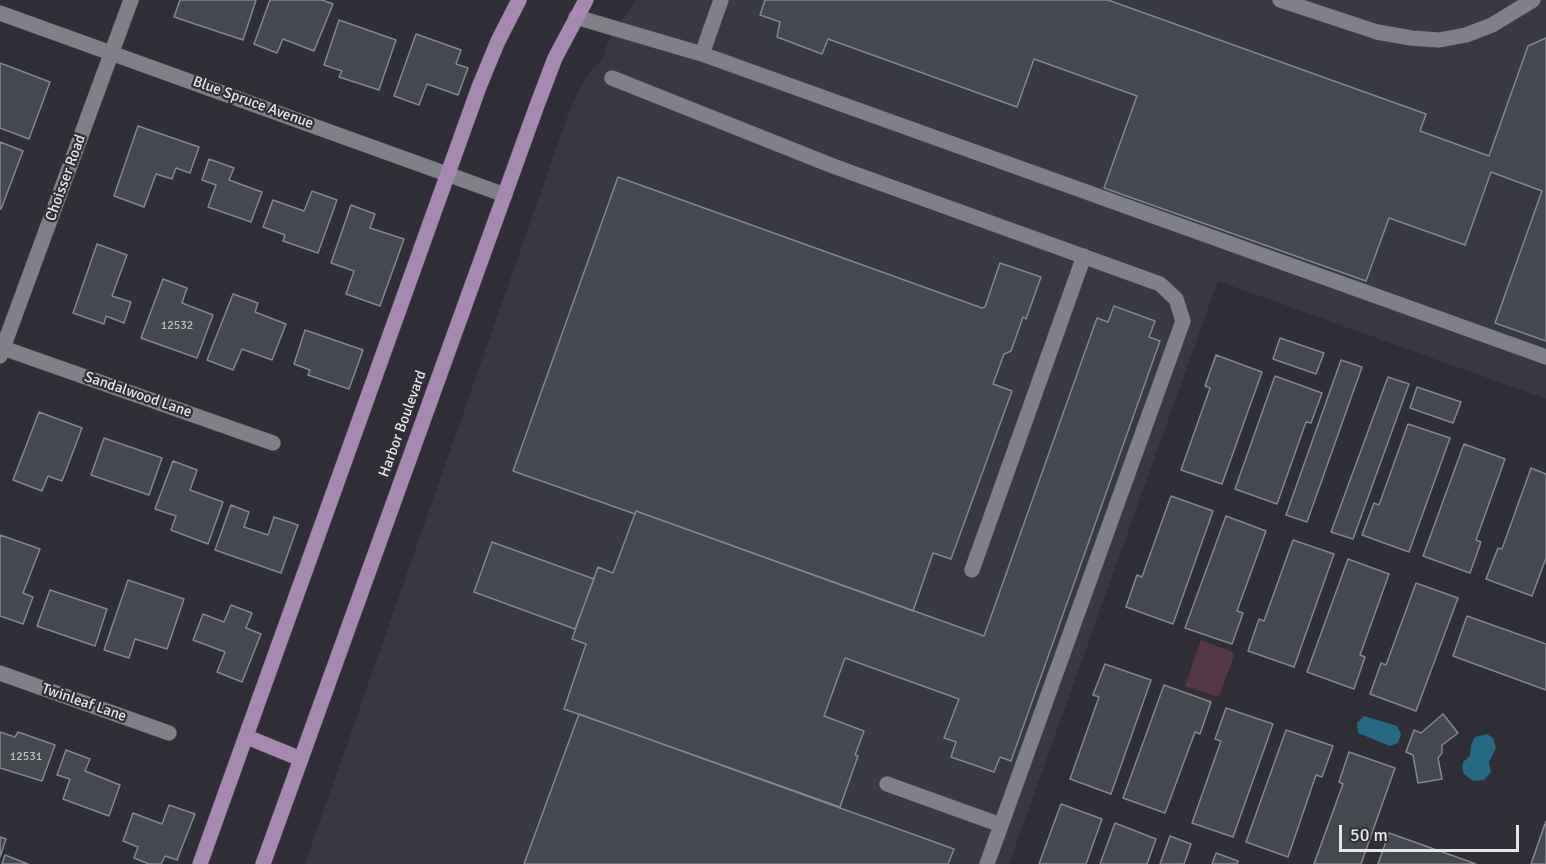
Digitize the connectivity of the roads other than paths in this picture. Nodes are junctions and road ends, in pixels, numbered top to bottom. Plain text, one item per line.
1 (131, 0) edge
2 (519, 0) edge
3 (586, 0) edge
4 (721, 0) edge
5 (1280, 0) edge
6 (1533, 0) edge
7 (0, 13) edge
8 (576, 17) junction
9 (112, 52) junction
10 (702, 54) junction
11 (612, 78) dead end
12 (449, 175) junction
13 (505, 195) junction
14 (1084, 256) junction
15 (1, 352) edge
16 (1546, 357) edge
17 (273, 443) dead end
18 (972, 570) dead end
19 (0, 673) edge
20 (169, 733) dead end
21 (247, 737) junction
22 (301, 759) junction
23 (887, 784) dead end
24 (1001, 825) junction
25 (200, 864) edge
26 (263, 864) edge
27 (987, 864) edge

1 - 9 street, Choisser Road
2 - 12 main road
3 - 8 main road, Harbor Boulevard
4 - 10 street
5 - 6 street
7 - 9 street, Blue Spruce Avenue
8 - 10 street
8 - 13 main road, Harbor Boulevard
9 - 12 street, Blue Spruce Avenue
9 - 15 street, Choisser Road
10 - 16 street
11 - 14 street
12 - 13 street, Blue Spruce Avenue
12 - 21 main road
13 - 22 main road, Harbor Boulevard
14 - 18 street
14 - 24 street
15 - 17 street, Sandalwood Lane
19 - 20 street, Twinleaf Lane
21 - 22 main road
21 - 25 main road
22 - 26 main road, Harbor Boulevard
23 - 24 street
24 - 27 street

